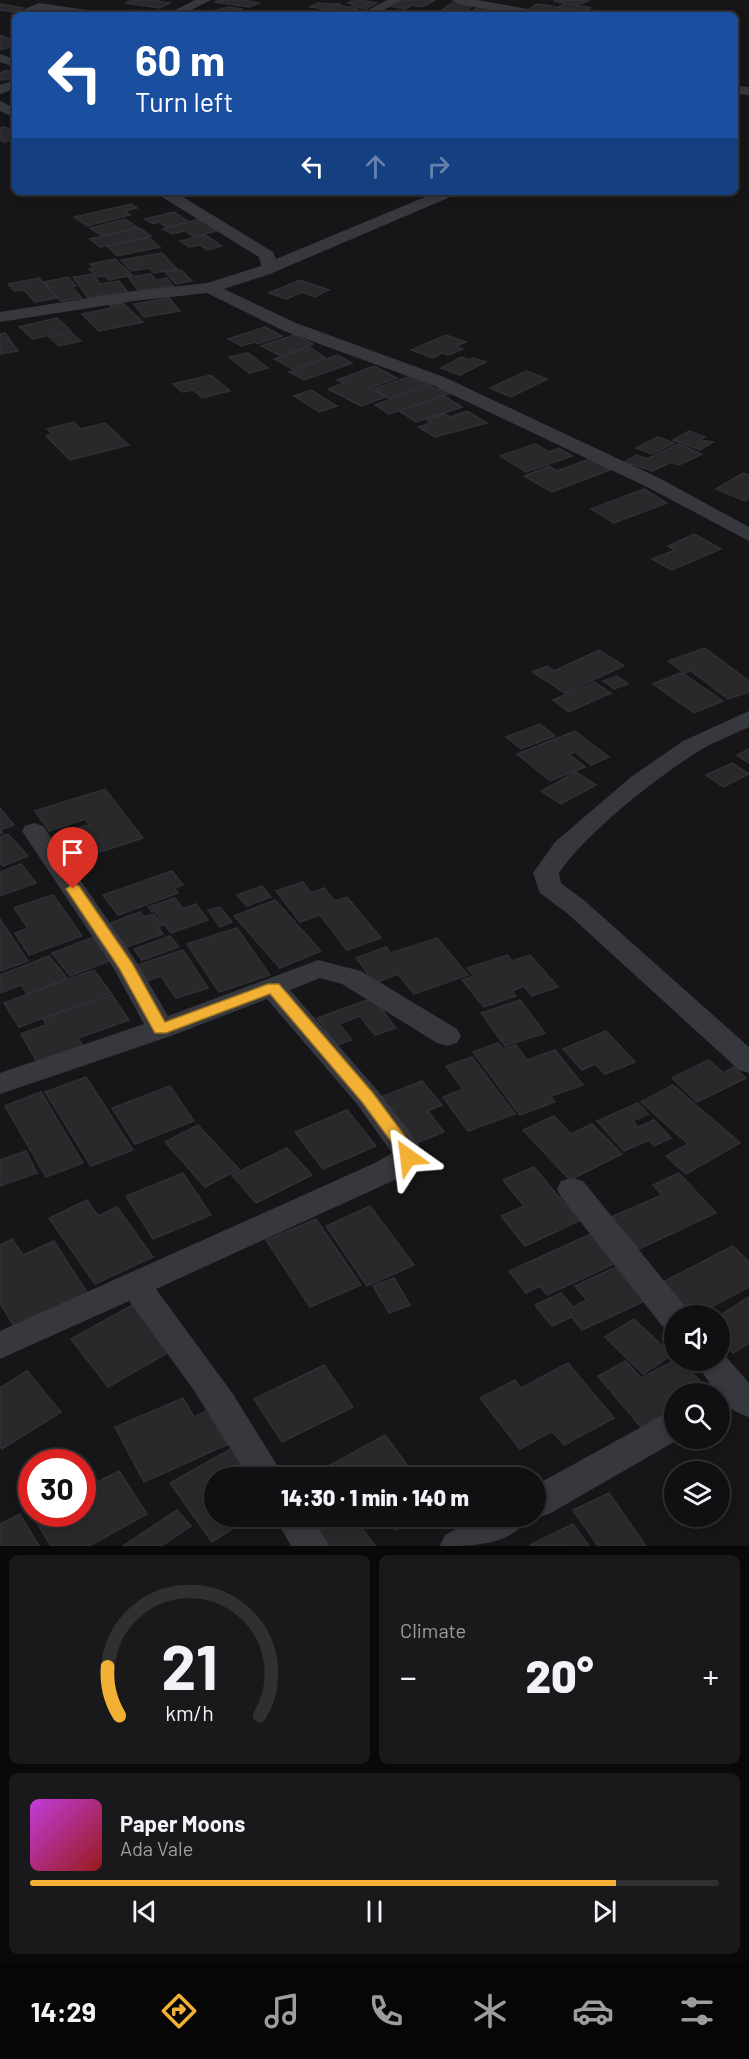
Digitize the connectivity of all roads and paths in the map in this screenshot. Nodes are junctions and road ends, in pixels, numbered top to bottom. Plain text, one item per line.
1 (205, 0) edge
2 (396, 0) edge
3 (458, 0) edge
4 (538, 0) edge
5 (24, 12) edge
6 (73, 12) edge
7 (178, 12) edge
8 (371, 12) edge
9 (521, 12) joint
10 (167, 195) edge
11 (443, 195) edge
12 (269, 267) junction
13 (209, 288) junction
14 (0, 317) edge
15 (749, 536) edge
16 (749, 718) edge
17 (34, 831) dead end
18 (273, 988) junction
19 (161, 1029) junction
20 (447, 1036) dead end
21 (749, 1063) edge
22 (0, 1084) edge
23 (572, 1189) dead end
24 (136, 1286) junction
25 (665, 1305) edge
26 (0, 1346) edge
27 (719, 1371) edge
28 (738, 1393) edge
29 (664, 1431) edge
30 (261, 1467) edge
31 (546, 1497) edge
32 (299, 1527) edge
33 (492, 1527) edge
34 (311, 1546) edge
35 (458, 1546) edge

1 - 7 street
2 - 8 street
3 - 9 street
4 - 9 street
5 - 6 street
10 - 12 street
11 - 12 street
12 - 13 street
13 - 14 street
13 - 15 street
16 - 21 street
17 - 19 street
18 - 19 street
18 - 20 street
18 - 24 street
19 - 22 street
23 - 25 street
24 - 26 street
24 - 30 street
27 - 28 street
29 - 31 street
32 - 34 street
33 - 35 street

